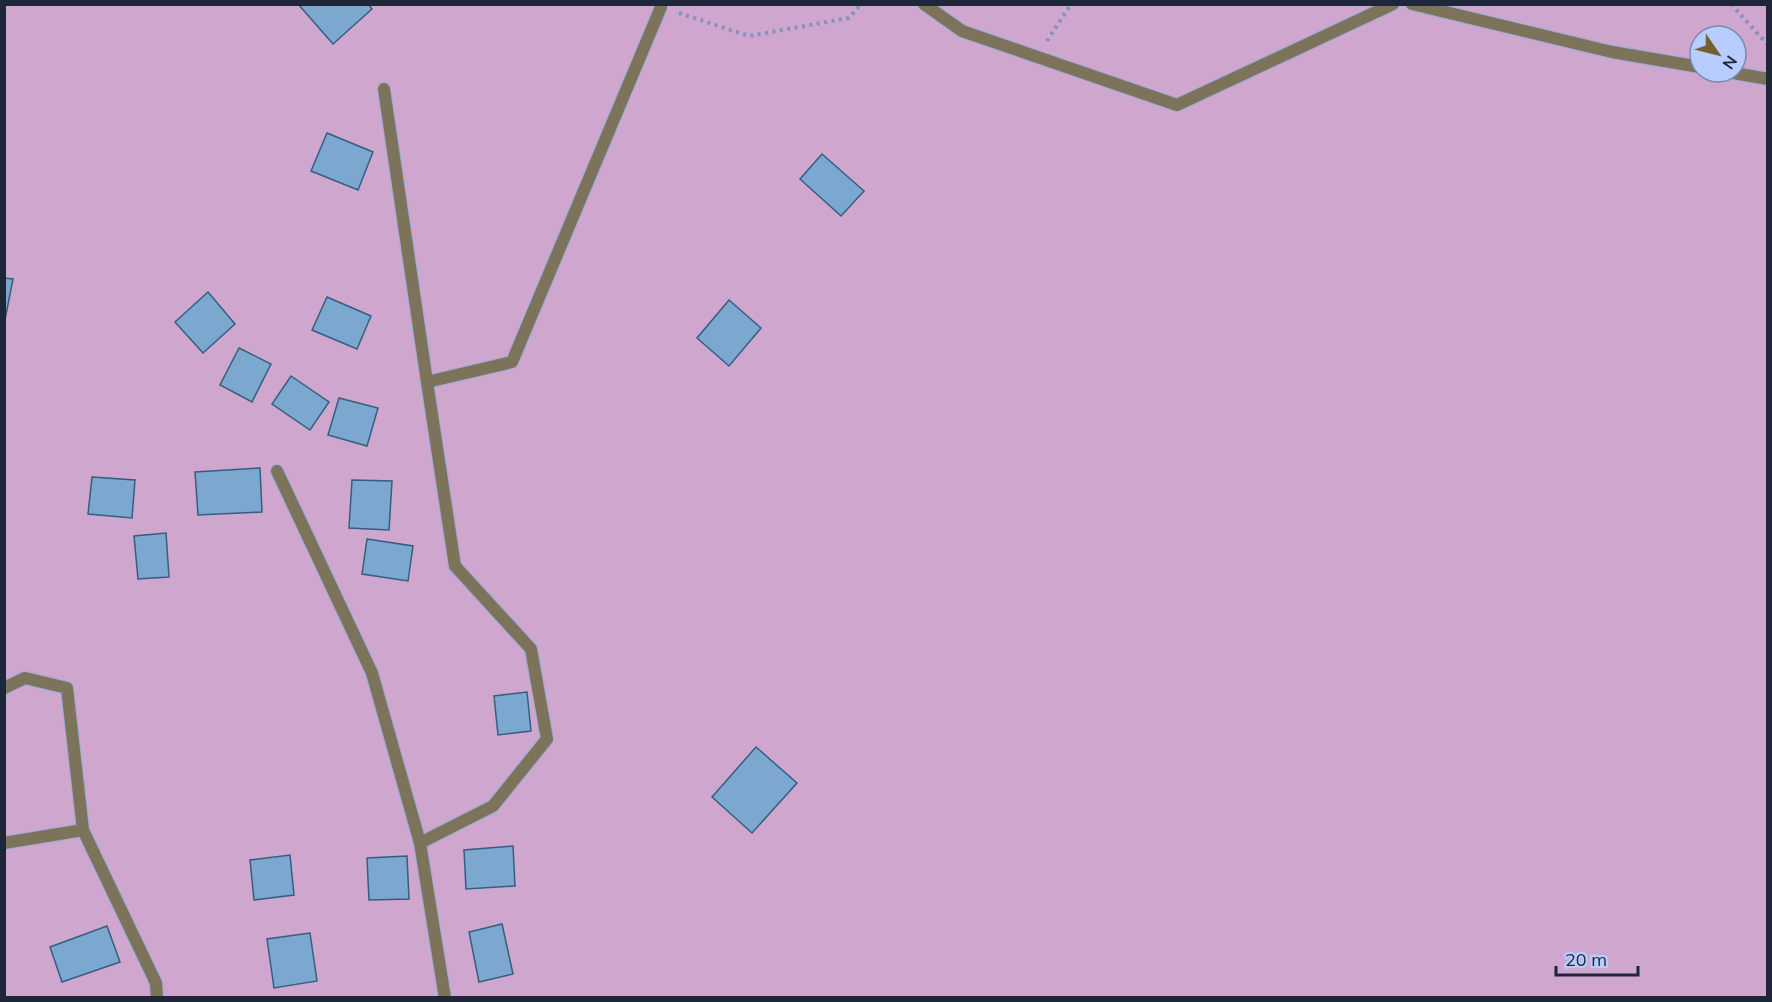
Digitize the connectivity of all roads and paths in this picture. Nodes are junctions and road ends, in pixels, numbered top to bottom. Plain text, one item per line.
1 (861, 4) edge
2 (924, 4) edge
3 (1071, 4) edge
4 (1393, 4) edge
5 (1412, 4) edge
6 (1731, 4) edge
7 (662, 7) joint
8 (1767, 45) edge
9 (1037, 57) junction
10 (1688, 65) edge
11 (1748, 76) edge
12 (1767, 79) edge
13 (384, 89) dead end
14 (427, 382) junction
15 (277, 471) dead end
16 (4, 688) edge
17 (83, 830) junction
18 (4, 843) edge
19 (420, 843) junction
20 (157, 998) edge
21 (445, 998) edge

1 - 7 path
2 - 9 street
3 - 9 path
4 - 9 street
5 - 10 street
6 - 8 path
7 - 14 street
11 - 12 street
13 - 14 street
14 - 19 street
15 - 19 street
16 - 17 street
17 - 18 street
17 - 20 street
19 - 21 street

